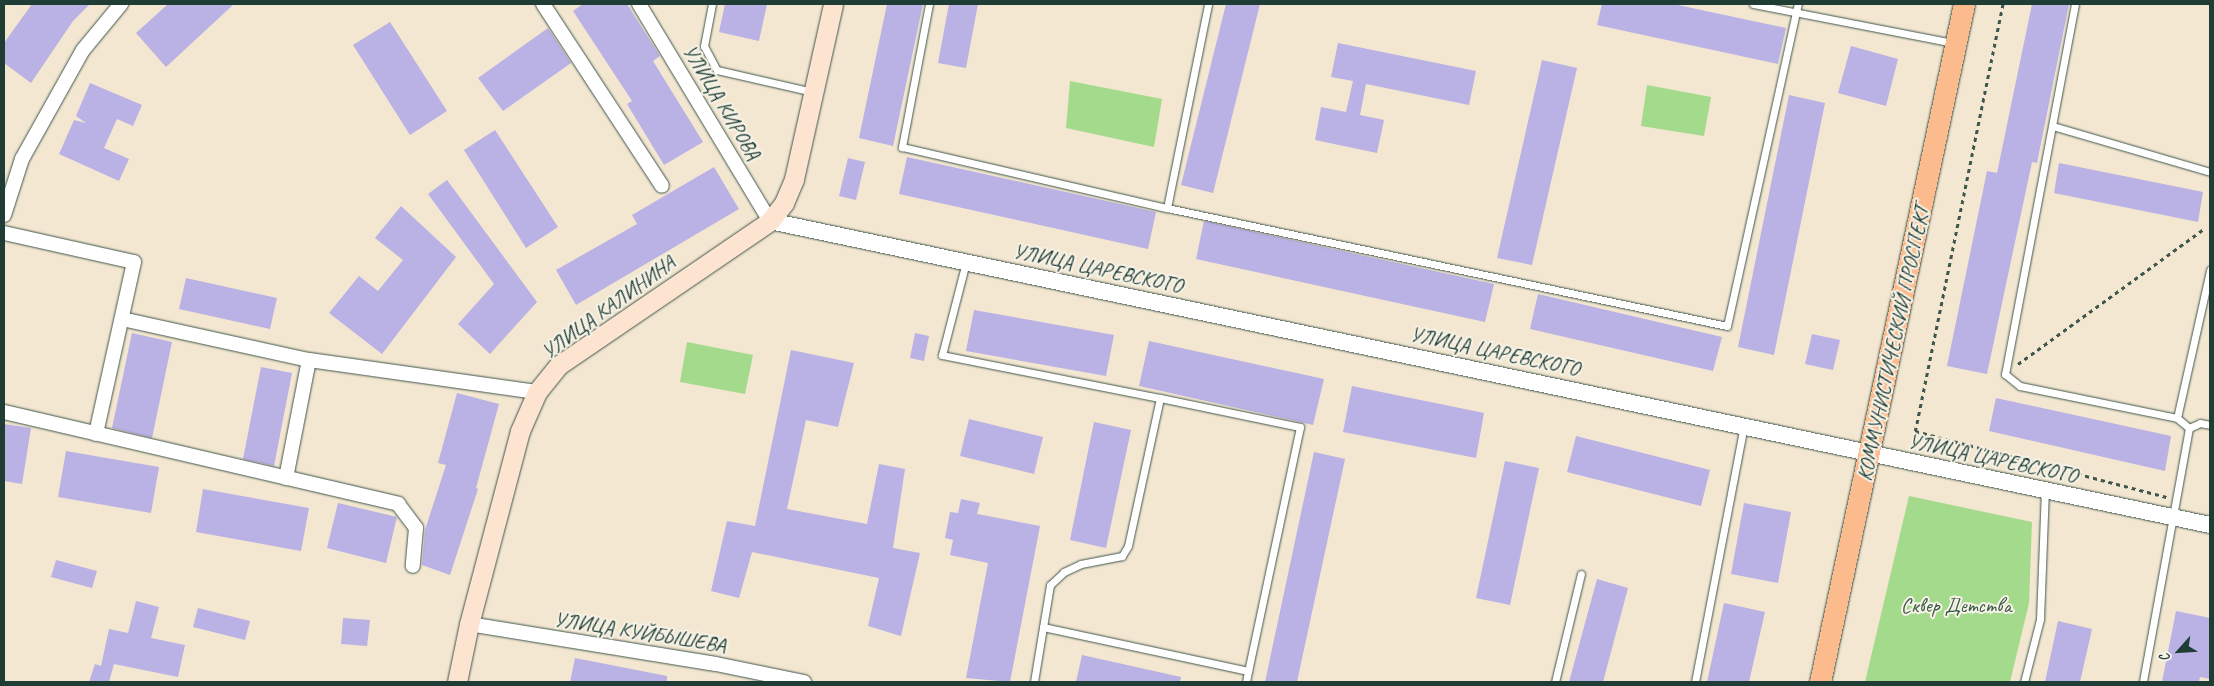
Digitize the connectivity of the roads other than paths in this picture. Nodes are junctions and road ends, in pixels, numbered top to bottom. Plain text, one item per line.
1 (120, 4) edge
2 (543, 4) edge
3 (639, 4) edge
4 (712, 4) edge
5 (833, 4) edge
6 (929, 4) edge
7 (1208, 4) edge
8 (1753, 4) edge
9 (1798, 4) edge
10 (1964, 4) edge
11 (2075, 4) edge
12 (1797, 13) junction
13 (1956, 44) junction
14 (813, 92) junction
15 (2053, 126) junction
16 (2210, 172) edge
17 (662, 186) dead end
18 (1167, 208) junction
19 (4, 215) edge
20 (770, 221) junction
21 (4, 233) edge
22 (966, 262) junction
23 (2210, 270) edge
24 (122, 319) junction
25 (309, 360) junction
26 (537, 392) junction
27 (1160, 398) junction
28 (4, 412) edge
29 (2177, 418) junction
30 (1744, 425) junction
31 (2210, 425) edge
32 (2189, 428) junction
33 (96, 434) junction
34 (1870, 454) junction
35 (286, 478) junction
36 (2046, 490) junction
37 (2174, 517) junction
38 (2210, 525) edge
39 (414, 566) dead end
40 (1581, 574) dead end
41 (468, 624) junction
42 (1043, 627) junction
43 (1248, 671) junction
44 (457, 682) edge
45 (804, 682) edge
46 (1034, 682) edge
47 (1246, 682) edge
48 (1555, 682) edge
49 (1695, 682) edge
50 (1820, 682) edge
51 (2024, 682) edge
52 (2143, 682) edge

1 - 19 street
2 - 17 street
3 - 20 street, УЛИЦА КИРОВА
4 - 14 lane
5 - 14 main road, УЛИЦА КАЛИНИНА
6 - 18 lane
7 - 18 lane
8 - 12 lane
9 - 12 lane
10 - 13 main road, КОММУНИСТИЧЕСКИЙ ПРОСПЕКТ
11 - 15 lane
12 - 13 lane
12 - 18 lane
13 - 34 main road, КОММУНИСТИЧЕСКИЙ ПРОСПЕКТ
14 - 20 main road, УЛИЦА КАЛИНИНА
15 - 16 lane
15 - 29 lane
20 - 22 street, УЛИЦА ЦАРЕВСКОГО
20 - 26 main road, УЛИЦА КАЛИНИНА
21 - 24 street
22 - 27 lane
22 - 30 street, УЛИЦА ЦАРЕВСКОГО
23 - 29 lane
24 - 25 street
24 - 33 street
25 - 26 street
25 - 35 street
26 - 41 main road, УЛИЦА КАЛИНИНА
27 - 42 lane
27 - 43 lane
28 - 33 street
29 - 32 lane
30 - 34 street, УЛИЦА ЦАРЕВСКОГО
30 - 49 lane
31 - 32 lane
32 - 37 lane
33 - 35 street
34 - 36 street, УЛИЦА ЦАРЕВСКОГО
34 - 50 main road, КОММУНИСТИЧЕСКИЙ ПРОСПЕКТ
35 - 39 street
36 - 37 street, УЛИЦА ЦАРЕВСКОГО
36 - 51 lane
37 - 38 street, УЛИЦА ЦАРЕВСКОГО
37 - 52 lane
40 - 48 lane
41 - 44 main road, УЛИЦА КАЛИНИНА
41 - 45 street, УЛИЦА КУЙБЫШЕВА
42 - 43 lane
42 - 46 lane
43 - 47 lane

